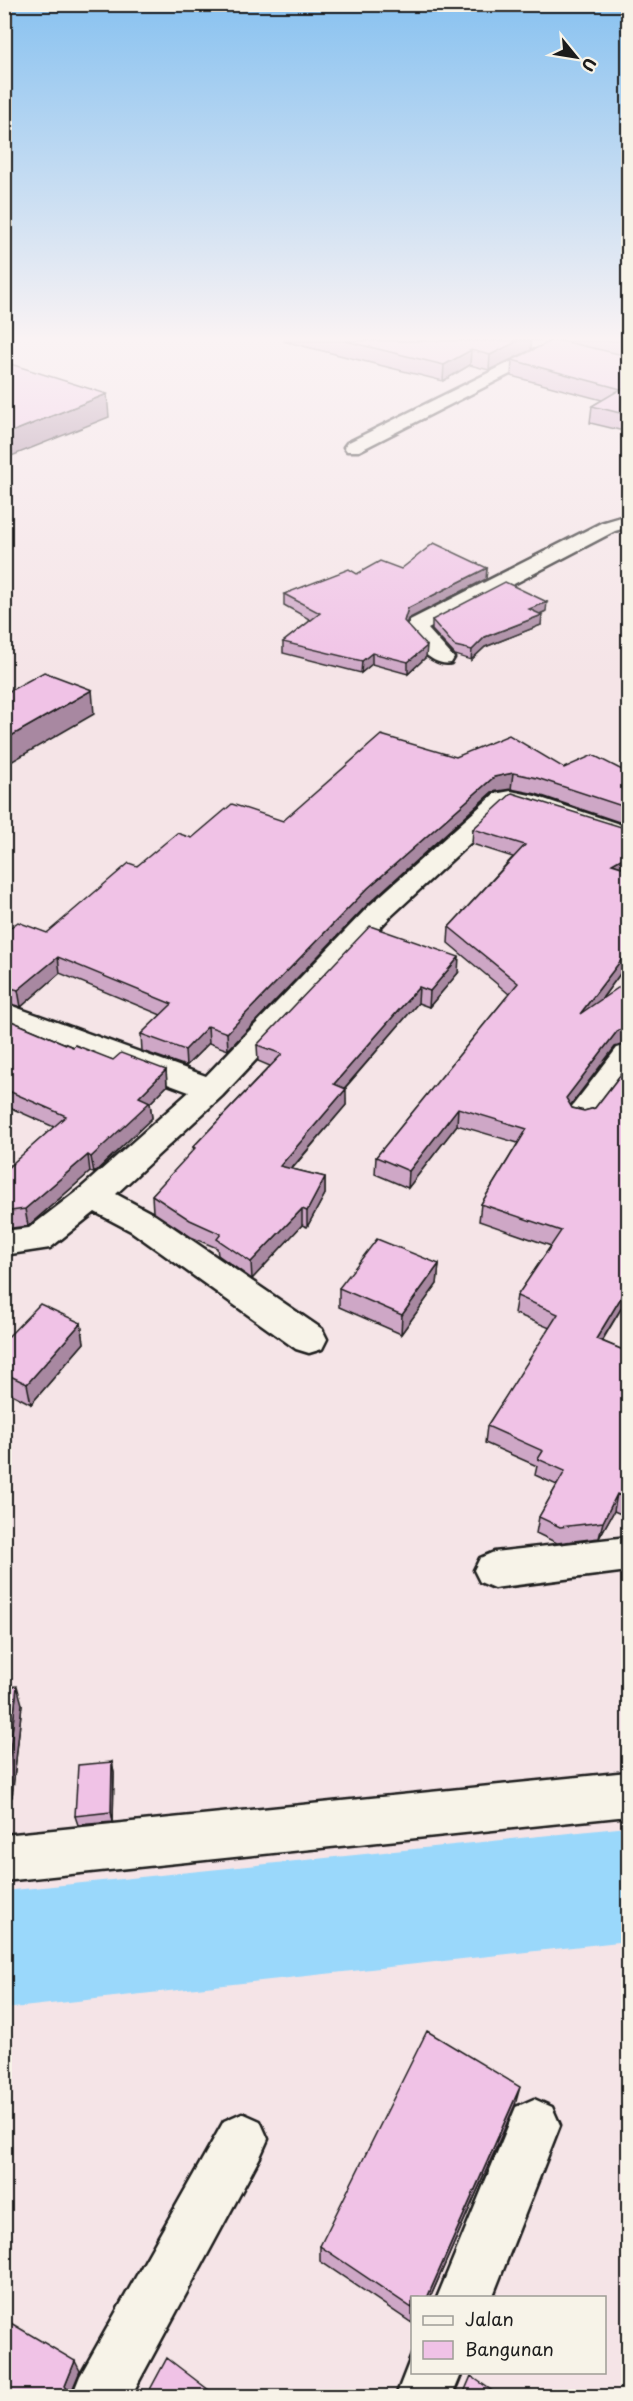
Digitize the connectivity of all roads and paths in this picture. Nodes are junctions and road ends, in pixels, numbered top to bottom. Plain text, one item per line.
1 (617, 524) edge
2 (443, 658) dead end
3 (628, 835) edge
4 (4, 1012) edge
5 (628, 1055) edge
6 (211, 1089) junction
7 (581, 1116) edge
8 (93, 1196) junction
9 (6, 1245) edge
10 (309, 1339) dead end
11 (628, 1554) edge
12 (494, 1569) dead end
13 (628, 1794) edge
14 (4, 1858) edge
15 (534, 2125) dead end
16 (242, 2139) dead end
17 (465, 2296) edge
18 (434, 2374) edge
19 (100, 2397) edge
20 (424, 2397) edge

1 - 2 street
3 - 6 street
4 - 6 street
5 - 7 street
6 - 8 street
8 - 9 street
8 - 10 street
11 - 12 street
13 - 14 street
15 - 17 street
16 - 19 street
18 - 20 street

